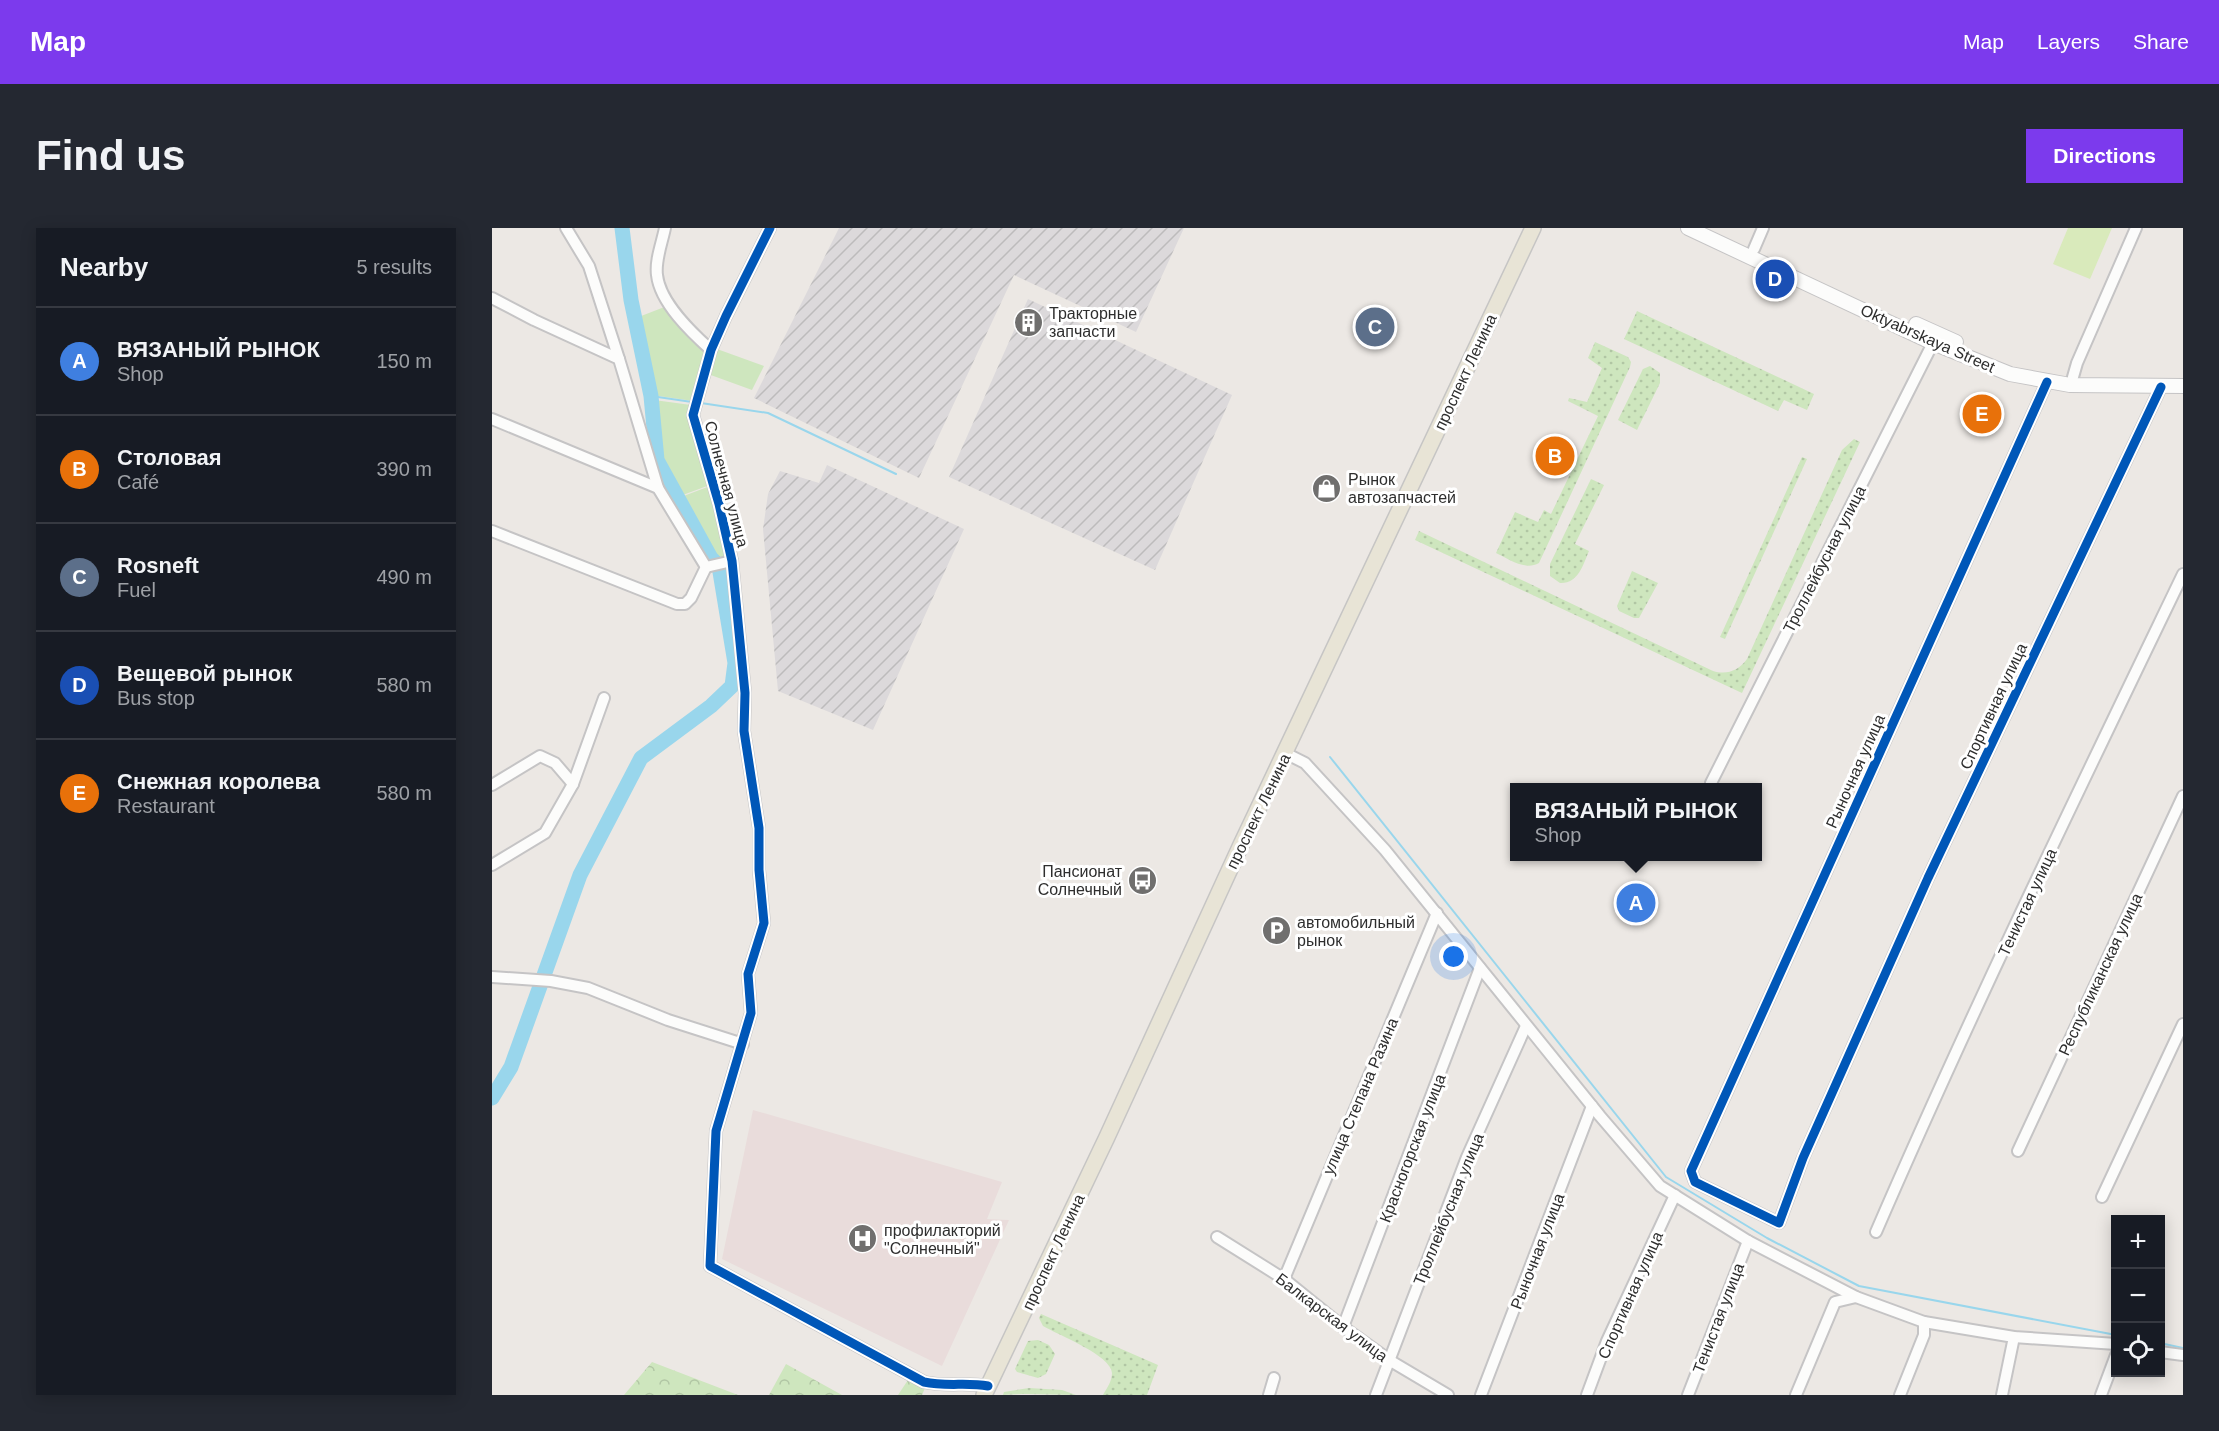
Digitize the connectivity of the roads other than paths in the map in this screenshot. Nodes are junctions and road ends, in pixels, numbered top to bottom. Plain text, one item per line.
1 (566, 228) edge
2 (665, 228) edge
3 (770, 228) edge
4 (1533, 228) edge
5 (1688, 228) edge
6 (1709, 228) edge
7 (1763, 228) edge
8 (2136, 228) edge
9 (1754, 249) junction
10 (492, 298) edge
11 (1935, 338) junction
12 (711, 350) junction
13 (619, 359) junction
14 (2073, 377) junction
15 (2183, 378) edge
16 (2047, 382) junction
17 (2183, 386) edge
18 (2161, 387) junction
19 (492, 419) edge
20 (658, 488) junction
21 (492, 531) edge
22 (728, 562) junction
23 (706, 567) junction
24 (2183, 574) edge
25 (604, 698) dead end
26 (1285, 753) junction
27 (1711, 783) dead end
28 (573, 784) junction
29 (492, 785) edge
30 (2183, 796) edge
31 (492, 865) edge
32 (1437, 913) junction
33 (1480, 968) junction
34 (492, 977) edge
35 (2183, 1024) edge
36 (1526, 1026) junction
37 (743, 1044) junction
38 (1592, 1106) junction
39 (2018, 1151) dead end
40 (1691, 1171) joint
41 (1675, 1195) junction
42 (2102, 1197) dead end
43 (1876, 1232) dead end
44 (1217, 1237) dead end
45 (1749, 1241) junction
46 (1284, 1279) junction
47 (1856, 1297) junction
48 (1924, 1322) junction
49 (1343, 1327) junction
50 (2014, 1337) junction
51 (2111, 1344) edge
52 (2165, 1353) edge
53 (2183, 1355) edge
54 (1389, 1360) junction
55 (2111, 1367) edge
56 (1274, 1378) dead end
57 (986, 1391) edge
58 (1269, 1395) edge
59 (1376, 1395) edge
60 (1448, 1395) edge
61 (1481, 1395) edge
62 (1587, 1395) edge
63 (1688, 1395) edge
64 (1796, 1395) edge
65 (1900, 1395) edge
66 (2002, 1395) edge
67 (2102, 1395) edge

1 - 13 street
2 - 12 street
3 - 12 street
4 - 26 main road, проспект Ленина
5 - 11 main road, Oktyabrskaya Street
6 - 9 main road
7 - 9 street
8 - 14 street
9 - 11 main road
10 - 13 street
11 - 14 main road
11 - 16 main road, Oktyabrskaya Street
11 - 27 street, Троллейбусная улица
12 - 22 street, Солнечная улица
13 - 20 street
14 - 15 main road
16 - 18 main road, Oktyabrskaya Street
16 - 40 street, Рыночная улица
17 - 18 main road, Oktyabrskaya Street
18 - 40 street, Спортивная улица
19 - 20 street
20 - 23 street
21 - 23 street
22 - 23 street
22 - 37 street, Солнечная улица
24 - 43 street, Тенистая улица
25 - 28 street
26 - 32 street
26 - 57 main road, проспект Ленина
28 - 29 street
28 - 31 street
30 - 39 street, Республиканская улица
32 - 33 street
32 - 46 street, улица Степана Разина
33 - 36 street
33 - 49 street, Красногорская улица
34 - 37 street
35 - 42 street
36 - 38 street
36 - 54 street, Троллейбусная улица
37 - 57 street, Солнечная улица
38 - 41 street
38 - 61 street, Рыночная улица
41 - 45 street
41 - 62 street, Спортивная улица
44 - 46 street, Балкарская улица
45 - 47 street
45 - 63 street, Тенистая улица
46 - 49 street, Балкарская улица
47 - 48 street
47 - 64 street
48 - 50 street
48 - 65 street
49 - 54 street, Балкарская улица
50 - 51 street
50 - 66 street
52 - 53 street
54 - 59 street, Троллейбусная улица
54 - 60 street, Балкарская улица
55 - 67 street
56 - 58 street

